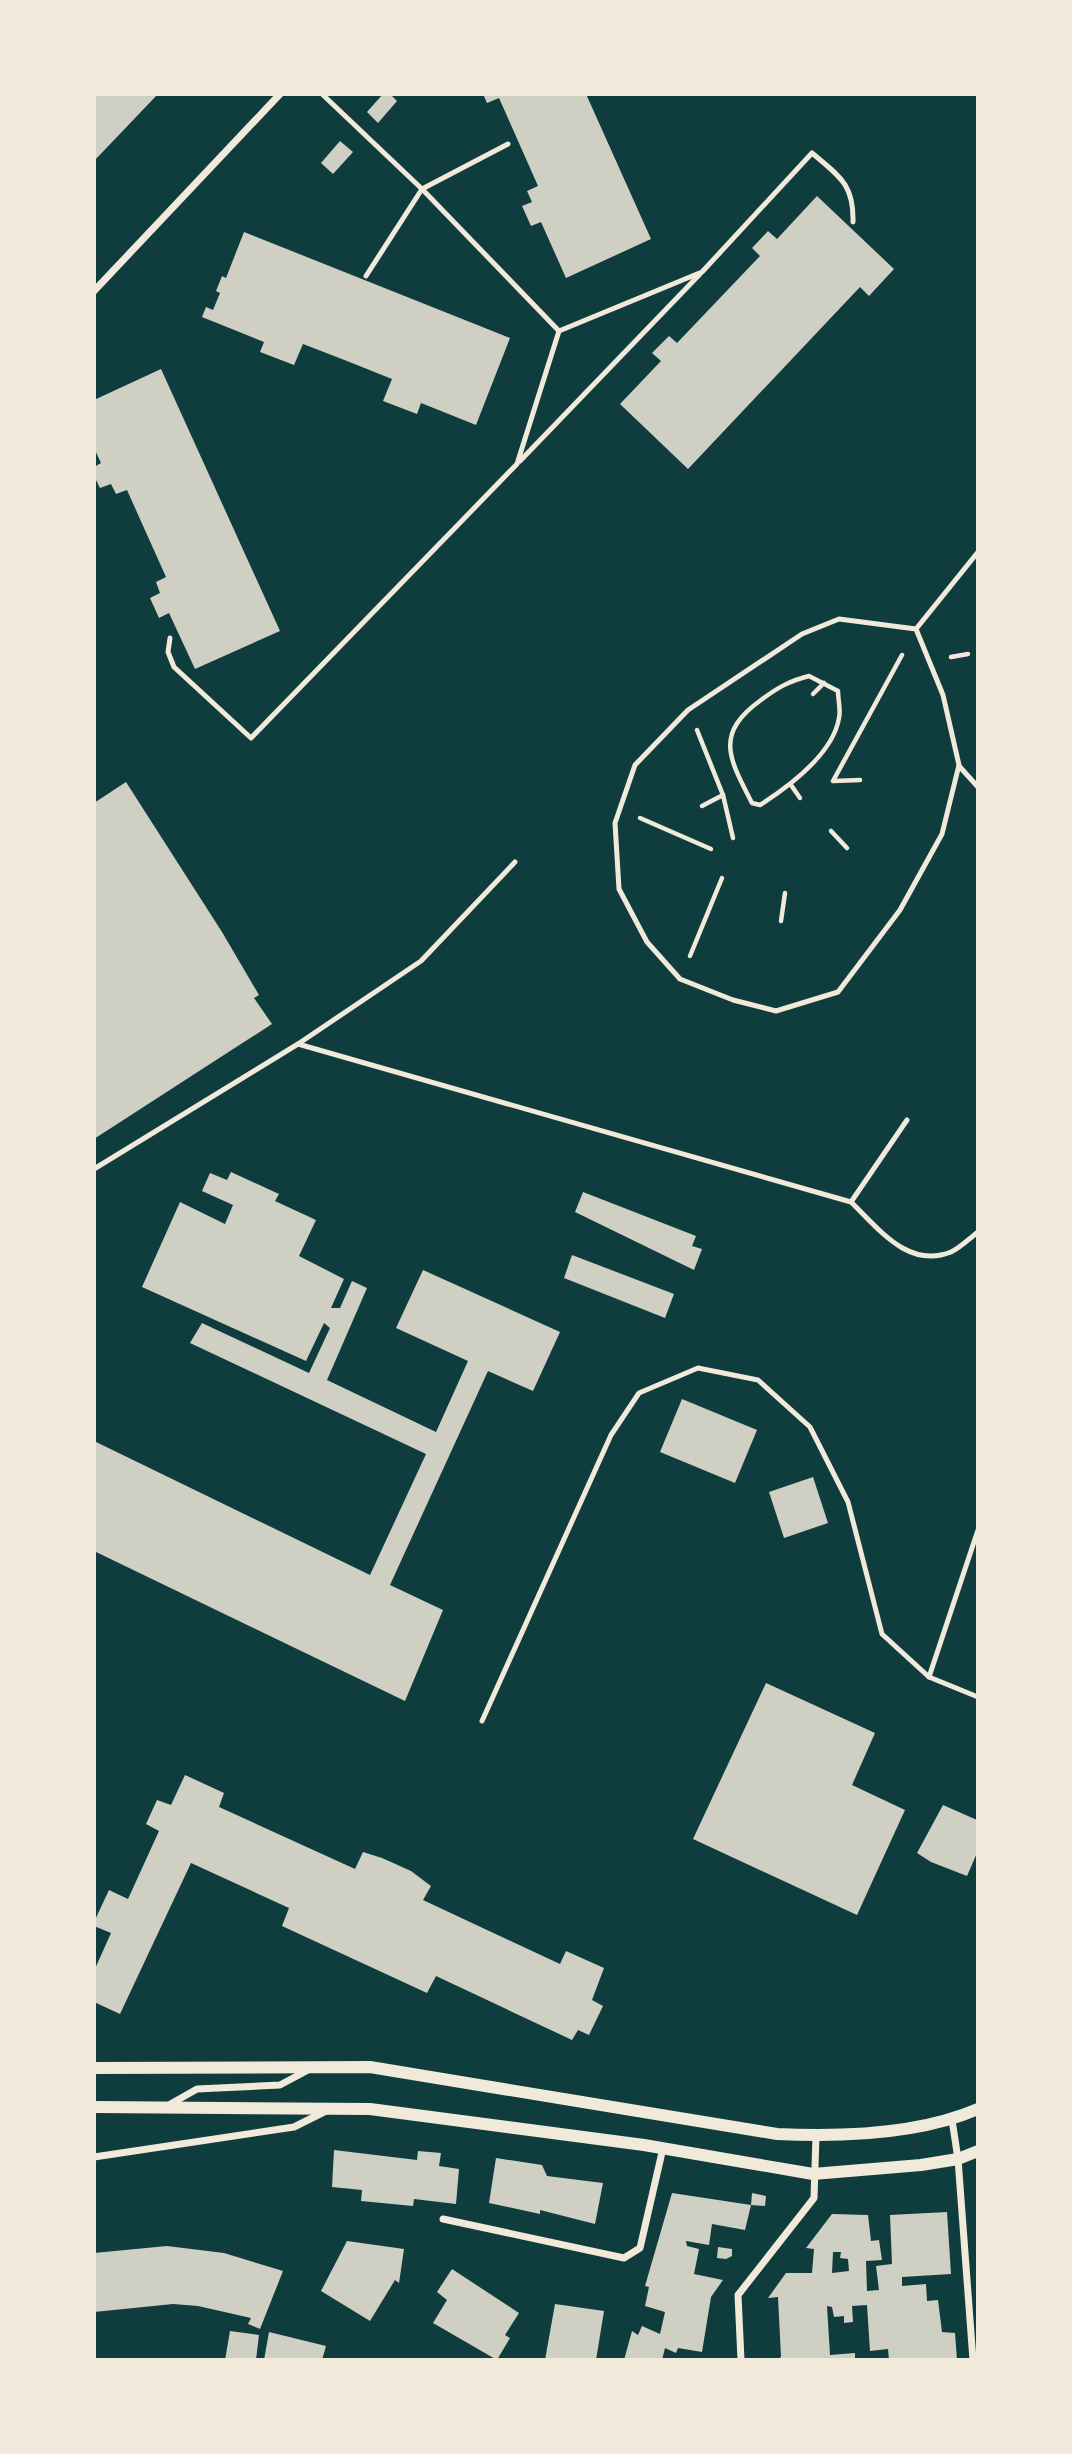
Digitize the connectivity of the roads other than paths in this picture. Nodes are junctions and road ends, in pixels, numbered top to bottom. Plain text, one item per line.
1 (280, 94) edge
2 (322, 94) edge
3 (508, 144) dead end
4 (422, 189) junction
5 (853, 222) dead end
6 (702, 272) junction
7 (366, 276) dead end
8 (94, 291) edge
9 (559, 331) junction
10 (517, 464) junction
11 (978, 552) edge
12 (916, 629) junction
13 (170, 638) dead end
14 (959, 765) junction
15 (978, 787) edge
16 (516, 862) dead end
17 (298, 1044) junction
18 (907, 1121) dead end
19 (94, 1169) edge
20 (851, 1202) junction
21 (978, 1232) edge
22 (978, 1530) edge
23 (929, 1677) junction
24 (978, 1697) edge
25 (482, 1721) dead end
26 (314, 2067) junction
27 (94, 2068) edge
28 (94, 2107) edge
29 (167, 2107) junction
30 (331, 2108) junction
31 (978, 2109) edge
32 (951, 2120) junction
33 (816, 2136) junction
34 (663, 2148) junction
35 (978, 2151) edge
36 (94, 2157) edge
37 (958, 2159) junction
38 (813, 2174) junction
39 (443, 2218) dead end
40 (741, 2360) edge
41 (974, 2360) edge

1 - 8 street
2 - 4 lane
3 - 4 lane
4 - 7 lane
4 - 9 lane
5 - 6 lane
6 - 9 lane
6 - 10 lane
9 - 10 lane
10 - 13 lane
11 - 12 lane
12 - 14 lane
12 - 14 lane
14 - 15 lane
16 - 17 lane
17 - 19 lane
17 - 20 lane
18 - 20 lane
20 - 21 lane
22 - 23 lane
23 - 24 lane
23 - 25 lane
26 - 27 street
26 - 29 street
26 - 33 street
28 - 29 street
29 - 30 street
30 - 34 street
30 - 36 street
31 - 32 street
32 - 33 street
32 - 37 street
33 - 38 street
34 - 38 street
34 - 39 street
35 - 37 street
37 - 38 street
37 - 41 street
38 - 40 street

